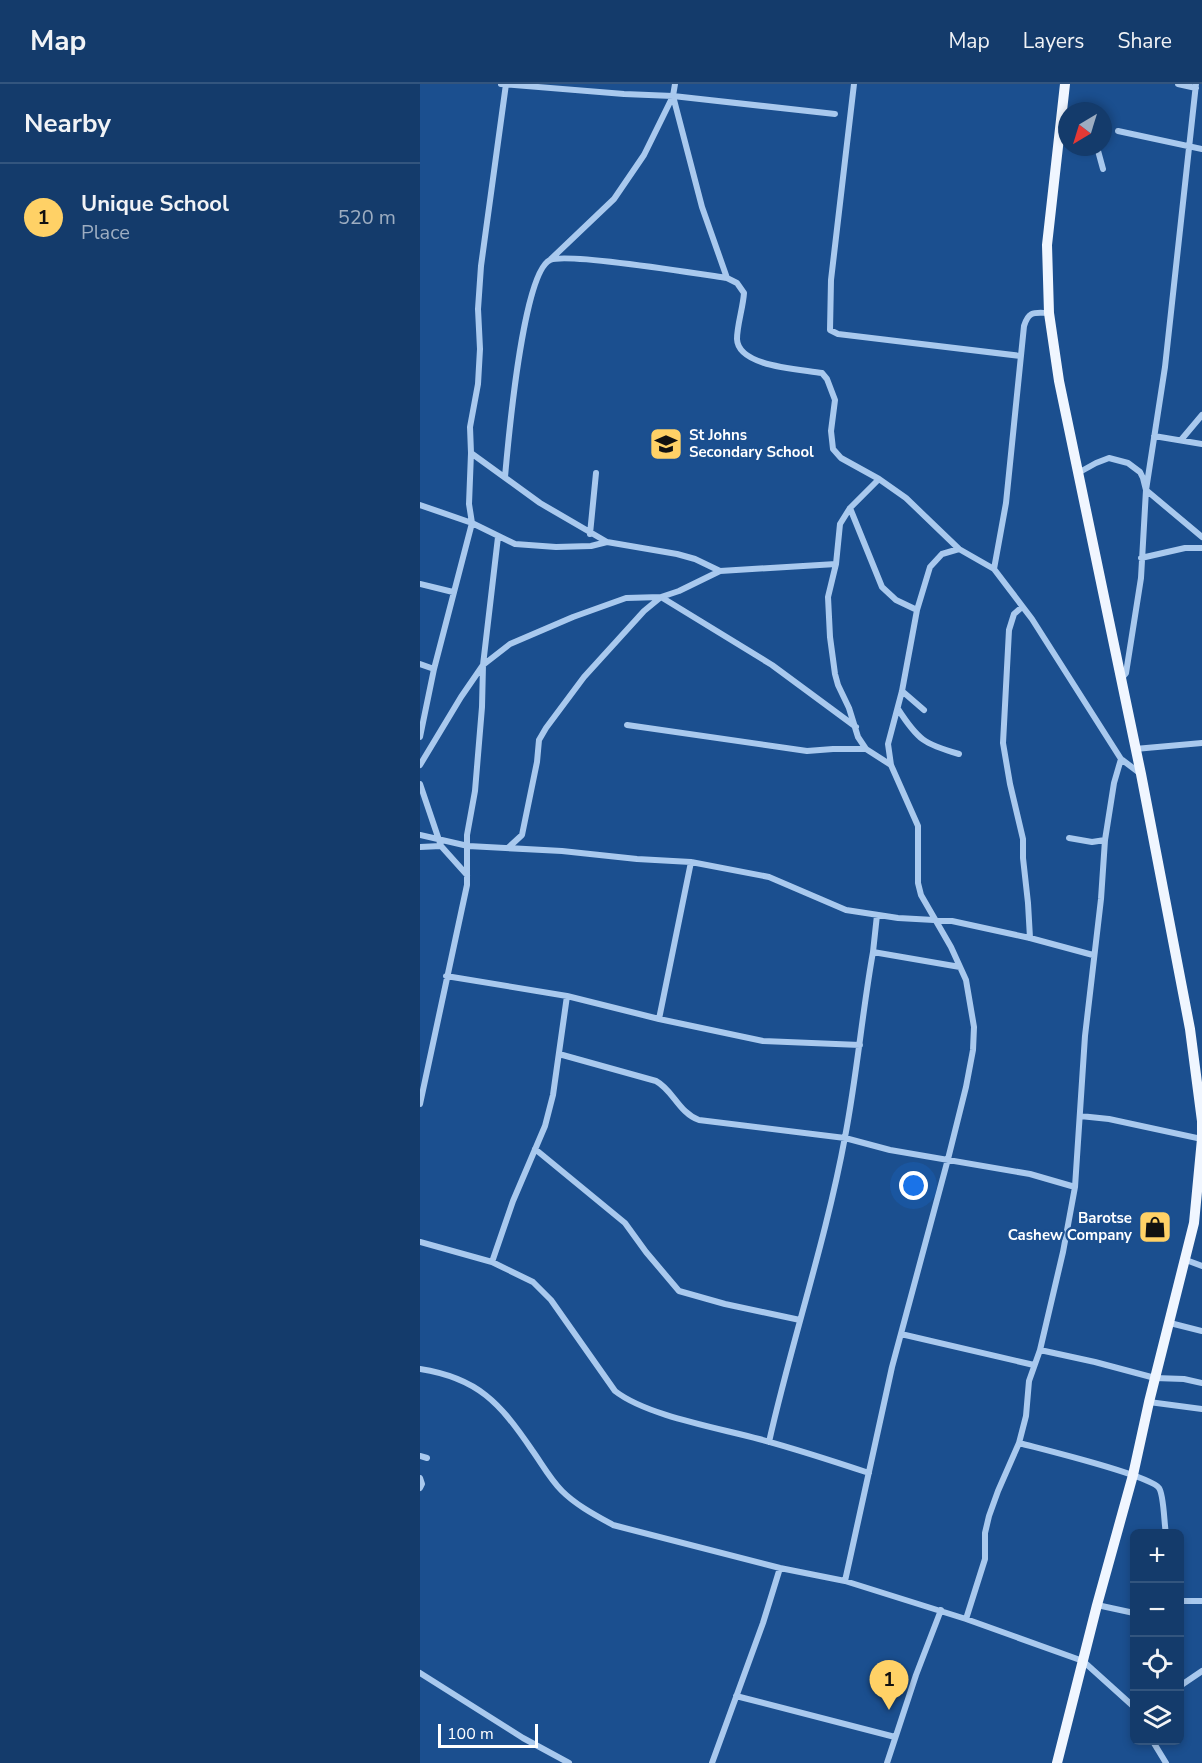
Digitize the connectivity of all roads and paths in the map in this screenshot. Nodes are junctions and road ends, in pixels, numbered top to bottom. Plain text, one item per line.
1 (501, 84) edge
2 (506, 84) edge
3 (675, 84) edge
4 (854, 84) edge
5 (1065, 84) edge
6 (1178, 84) edge
7 (1196, 86) edge
8 (673, 96) junction
9 (1065, 102) edge
10 (835, 114) dead end
11 (1118, 131) dead end
12 (1188, 146) junction
13 (1202, 148) edge
14 (1059, 156) edge
15 (1099, 156) edge
16 (1103, 169) dead end
17 (551, 259) junction
18 (727, 278) junction
19 (1049, 313) junction
20 (1021, 356) junction
21 (1202, 415) edge
22 (1154, 436) junction
23 (1181, 440) junction
24 (1202, 444) edge
25 (471, 453) junction
26 (596, 473) dead end
27 (1078, 473) junction
28 (505, 477) junction
29 (879, 479) junction
30 (1146, 490) junction
31 (420, 505) edge
32 (850, 508) junction
33 (472, 523) junction
34 (590, 534) junction
35 (498, 537) junction
36 (1202, 537) edge
37 (607, 542) junction
38 (1202, 548) edge
39 (959, 549) junction
40 (1141, 558) junction
41 (836, 564) junction
42 (994, 569) junction
43 (720, 572) junction
44 (420, 584) edge
45 (453, 592) junction
46 (661, 597) junction
47 (1022, 607) junction
48 (916, 610) junction
49 (420, 664) edge
50 (483, 665) junction
51 (434, 669) junction
52 (1121, 680) junction
53 (902, 691) junction
54 (898, 710) junction
55 (924, 710) dead end
56 (627, 725) dead end
57 (856, 727) junction
58 (420, 737) edge
59 (1202, 743) edge
60 (866, 749) junction
61 (1135, 749) junction
62 (959, 754) dead end
63 (1121, 759) junction
64 (420, 765) edge
65 (891, 765) junction
66 (1141, 774) junction
67 (420, 784) edge
68 (420, 835) edge
69 (437, 838) junction
70 (1069, 838) dead end
71 (1105, 840) junction
72 (441, 846) junction
73 (468, 846) junction
74 (420, 847) edge
75 (508, 847) junction
76 (691, 862) junction
77 (467, 876) junction
78 (877, 915) junction
79 (935, 921) junction
80 (1030, 938) junction
81 (873, 952) junction
82 (1093, 955) junction
83 (960, 967) junction
84 (446, 976) junction
85 (567, 996) junction
86 (659, 1019) junction
87 (860, 1045) junction
88 (560, 1054) junction
89 (420, 1104) edge
90 (1080, 1116) junction
91 (845, 1137) junction
92 (1202, 1139) edge
93 (535, 1149) junction
94 (948, 1159) junction
95 (1201, 1168) edge
96 (1074, 1187) junction
97 (1200, 1191) edge
98 (420, 1242) edge
99 (1186, 1260) junction
100 (492, 1262) junction
101 (1202, 1266) edge
102 (800, 1320) junction
103 (1170, 1323) junction
104 (1202, 1330) edge
105 (901, 1334) junction
106 (1040, 1350) junction
107 (1034, 1365) junction
108 (420, 1369) edge
109 (1155, 1378) junction
110 (1202, 1383) edge
111 (1149, 1402) junction
112 (1202, 1409) edge
113 (769, 1442) junction
114 (1019, 1443) junction
115 (869, 1473) junction
116 (1133, 1475) junction
117 (420, 1478) edge
118 (420, 1488) edge
119 (1165, 1529) edge
120 (780, 1568) junction
121 (845, 1581) junction
122 (1184, 1601) edge
123 (1202, 1601) edge
124 (1097, 1605) junction
125 (941, 1610) junction
126 (1130, 1612) edge
127 (966, 1619) junction
128 (1083, 1661) junction
129 (1202, 1671) edge
130 (420, 1673) edge
131 (1184, 1683) edge
132 (736, 1696) junction
133 (1130, 1703) edge
134 (895, 1737) junction
135 (1155, 1745) edge
136 (569, 1763) edge
137 (712, 1763) edge
138 (887, 1763) edge
139 (1057, 1763) edge
140 (1166, 1763) edge

1 - 2 street
2 - 8 street
2 - 25 street
3 - 8 street
4 - 20 street
5 - 9 main road
6 - 7 street
7 - 12 street
8 - 10 street
8 - 17 street
8 - 18 street
11 - 12 street
12 - 13 street
12 - 22 street
14 - 19 main road
15 - 16 street
17 - 18 street
17 - 28 street
18 - 29 street
19 - 20 street
19 - 27 main road
20 - 42 street
21 - 23 street
22 - 23 street
22 - 30 street
23 - 24 street
25 - 28 street
25 - 33 street
26 - 34 street
27 - 30 street
27 - 52 main road
28 - 34 street
29 - 32 street
29 - 39 street
30 - 36 street
30 - 40 street
31 - 33 street
32 - 41 street
32 - 48 street
33 - 35 street
33 - 45 street
34 - 37 street
35 - 37 street
35 - 50 street
37 - 43 street
38 - 40 street
39 - 42 street
39 - 48 street
40 - 52 street
41 - 43 street
41 - 57 street
42 - 47 street
43 - 46 street
44 - 45 street
45 - 51 street
46 - 50 street
46 - 57 street
46 - 75 street
47 - 63 street
47 - 80 street
48 - 53 street
49 - 51 street
50 - 64 street
50 - 73 street
51 - 58 street
52 - 61 main road
53 - 54 street
53 - 55 street
54 - 62 street
54 - 65 street
56 - 60 street
57 - 60 street
59 - 61 street
60 - 65 street
61 - 66 main road
63 - 66 street
63 - 71 street
65 - 79 street
66 - 92 main road
67 - 69 street
68 - 69 street
69 - 72 street
69 - 73 street
70 - 71 street
71 - 82 street
72 - 74 street
72 - 77 street
73 - 75 street
73 - 77 street
75 - 76 street
76 - 78 street
76 - 86 street
77 - 84 street
78 - 79 street
78 - 81 street
79 - 80 street
79 - 83 street
80 - 82 street
81 - 83 street
81 - 87 street
82 - 90 street
83 - 94 street
84 - 85 street
84 - 89 street
85 - 86 street
85 - 88 street
86 - 87 street
87 - 91 street
88 - 91 street
88 - 93 street
90 - 92 street
90 - 96 street
91 - 94 street
91 - 102 street
92 - 95 main road
93 - 100 street
93 - 102 street
94 - 96 street
94 - 105 street
95 - 97 main road
96 - 106 street
97 - 99 main road
98 - 100 street
99 - 101 street
99 - 103 main road
100 - 113 street
102 - 113 street
103 - 104 street
103 - 109 main road
105 - 107 street
105 - 115 street
106 - 107 street
106 - 109 street
107 - 114 street
108 - 120 street
109 - 110 street
109 - 111 main road
111 - 112 street
111 - 116 main road
113 - 115 street
114 - 116 street
114 - 127 street
115 - 121 street
116 - 119 street
116 - 124 main road
117 - 118 street
120 - 121 street
120 - 132 street
121 - 125 street
122 - 123 street
124 - 126 street
124 - 128 main road
125 - 127 street
125 - 134 street
127 - 128 street
128 - 133 street
128 - 139 main road
129 - 131 street
130 - 136 street
132 - 134 street
132 - 137 street
134 - 138 street
135 - 140 street

